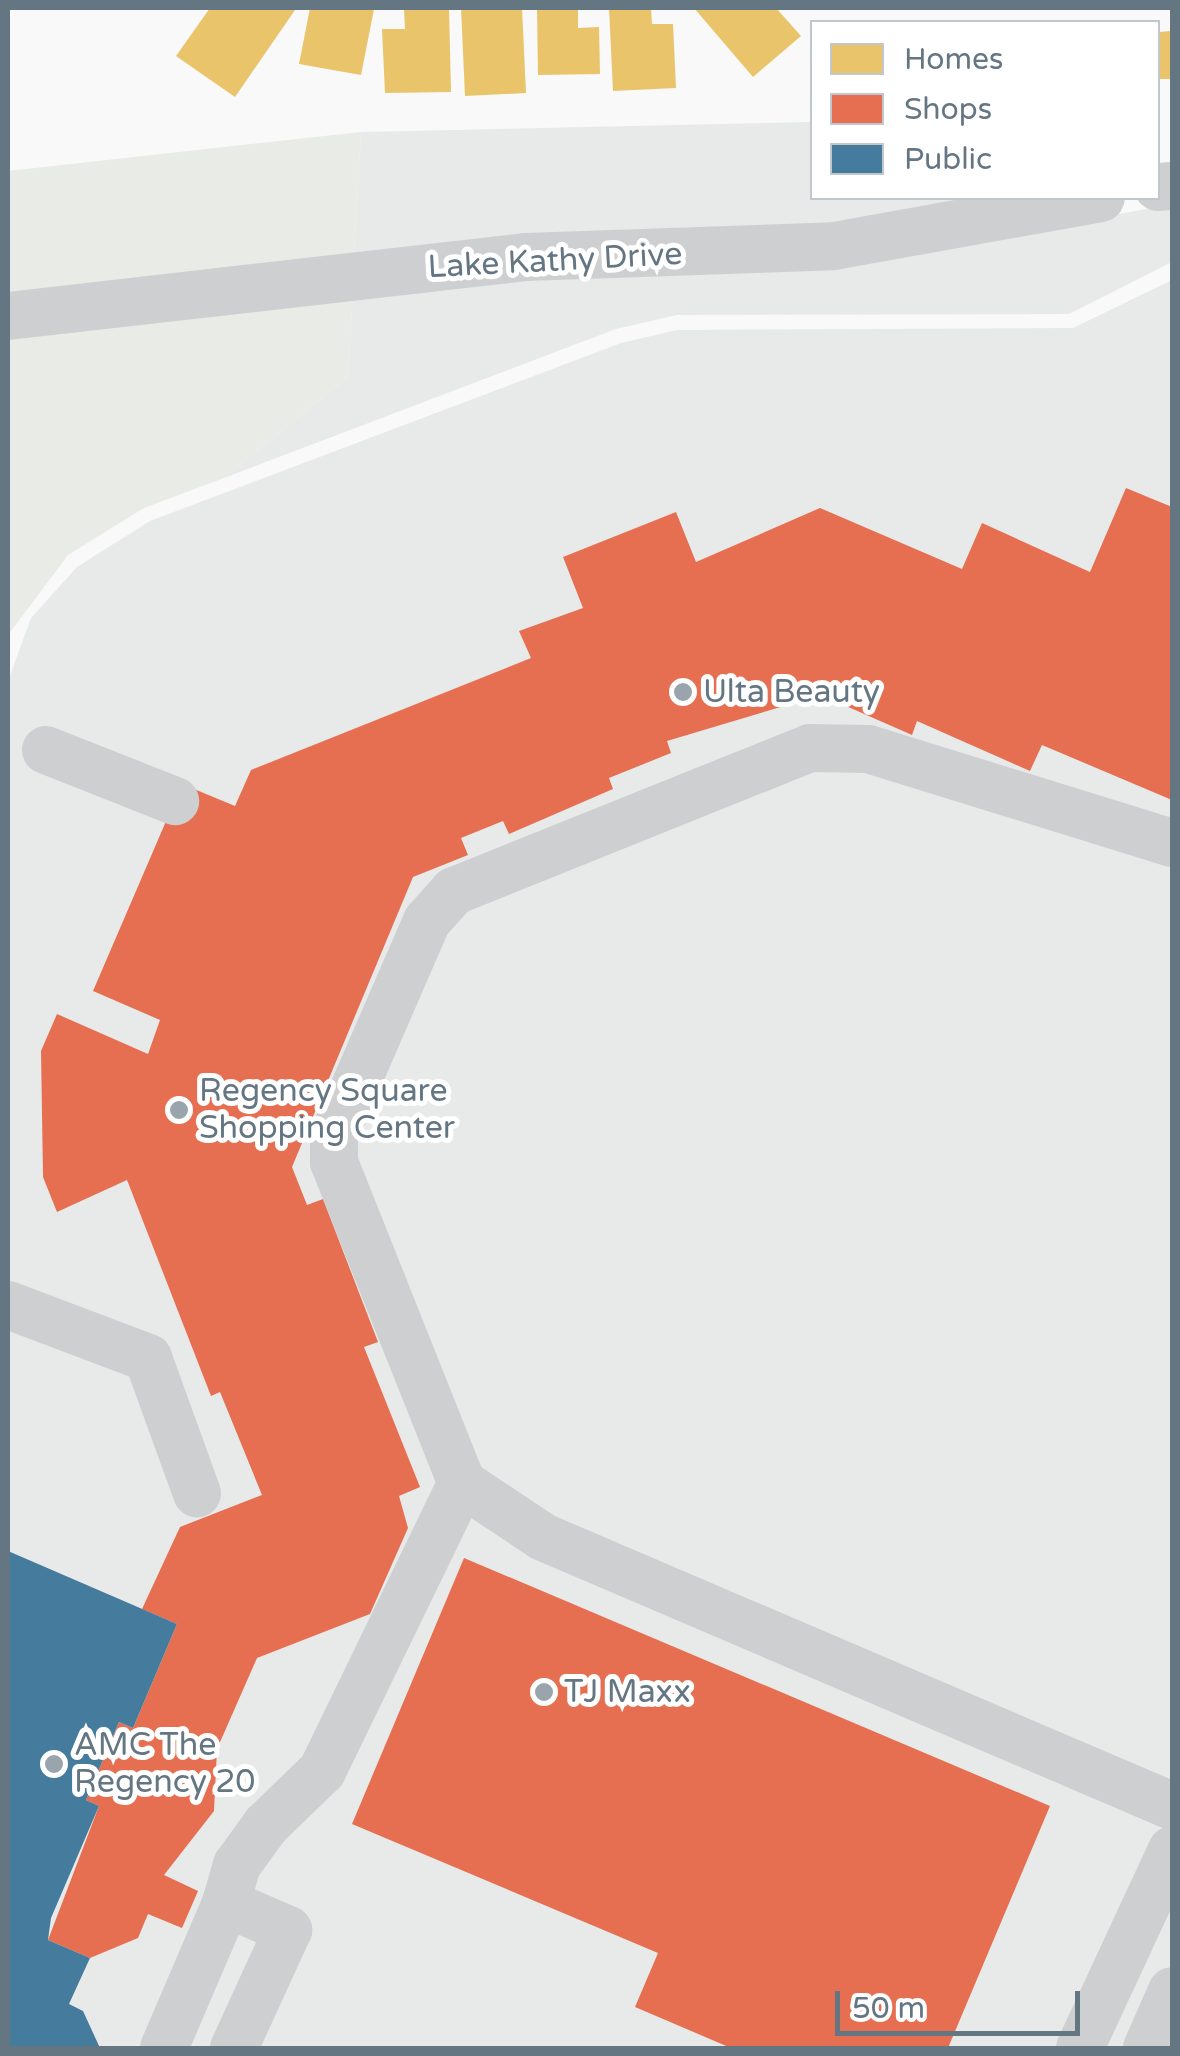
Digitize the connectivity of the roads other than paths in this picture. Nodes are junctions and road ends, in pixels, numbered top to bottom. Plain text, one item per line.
1 (1090, 200) edge
2 (8, 316) edge
3 (46, 750) dead end
4 (175, 801) dead end
5 (1172, 843) edge
6 (8, 1305) edge
7 (462, 1483) junction
8 (198, 1493) dead end
9 (1172, 1806) edge
10 (1172, 1850) edge
11 (226, 1903) junction
12 (1172, 1991) edge
13 (164, 2048) edge
14 (234, 2048) edge
15 (1080, 2048) edge
16 (1147, 2048) edge

1 - 2 street, Lake Kathy Drive
3 - 4 street
5 - 7 street
6 - 8 street
7 - 9 street
7 - 11 street
10 - 15 street
11 - 13 street
11 - 14 street
12 - 16 street

